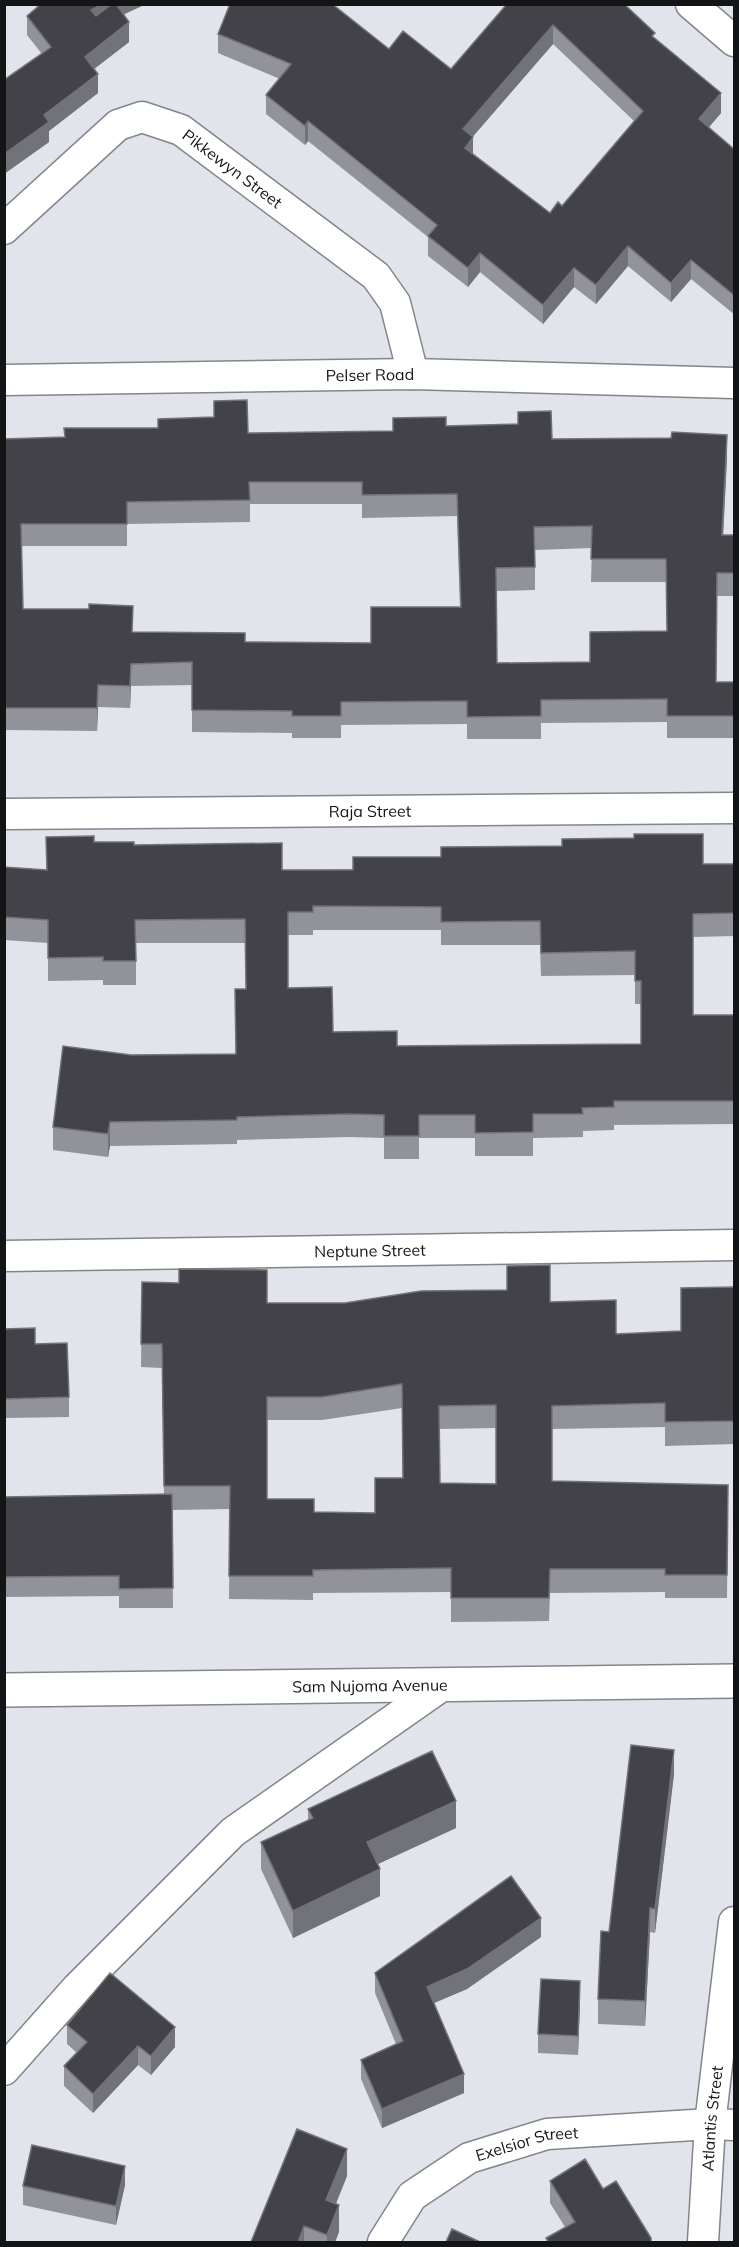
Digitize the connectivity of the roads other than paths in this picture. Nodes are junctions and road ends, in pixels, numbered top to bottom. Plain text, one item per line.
1 (691, 4) edge
2 (735, 41) edge
3 (4, 229) edge
4 (413, 374) junction
5 (4, 380) edge
6 (735, 383) edge
7 (735, 808) edge
8 (4, 814) edge
9 (735, 1245) edge
10 (4, 1256) edge
11 (735, 1681) edge
12 (443, 1685) junction
13 (4, 1690) edge
14 (735, 1922) edge
15 (4, 2070) edge
16 (722, 2124) edge
17 (383, 2242) edge
18 (703, 2242) edge

1 - 2 street
3 - 4 street, Pikkewyn Street
4 - 5 street, Pelser Road
4 - 6 street, Pelser Road
7 - 8 street, Raja Street
9 - 10 street, Neptune Street
11 - 12 street, Sam Nujoma Avenue
12 - 13 street, Sam Nujoma Avenue
12 - 15 street
14 - 16 street, Atlantis Street
16 - 17 street, Exelsior Street
16 - 18 street, Atlantis Street

